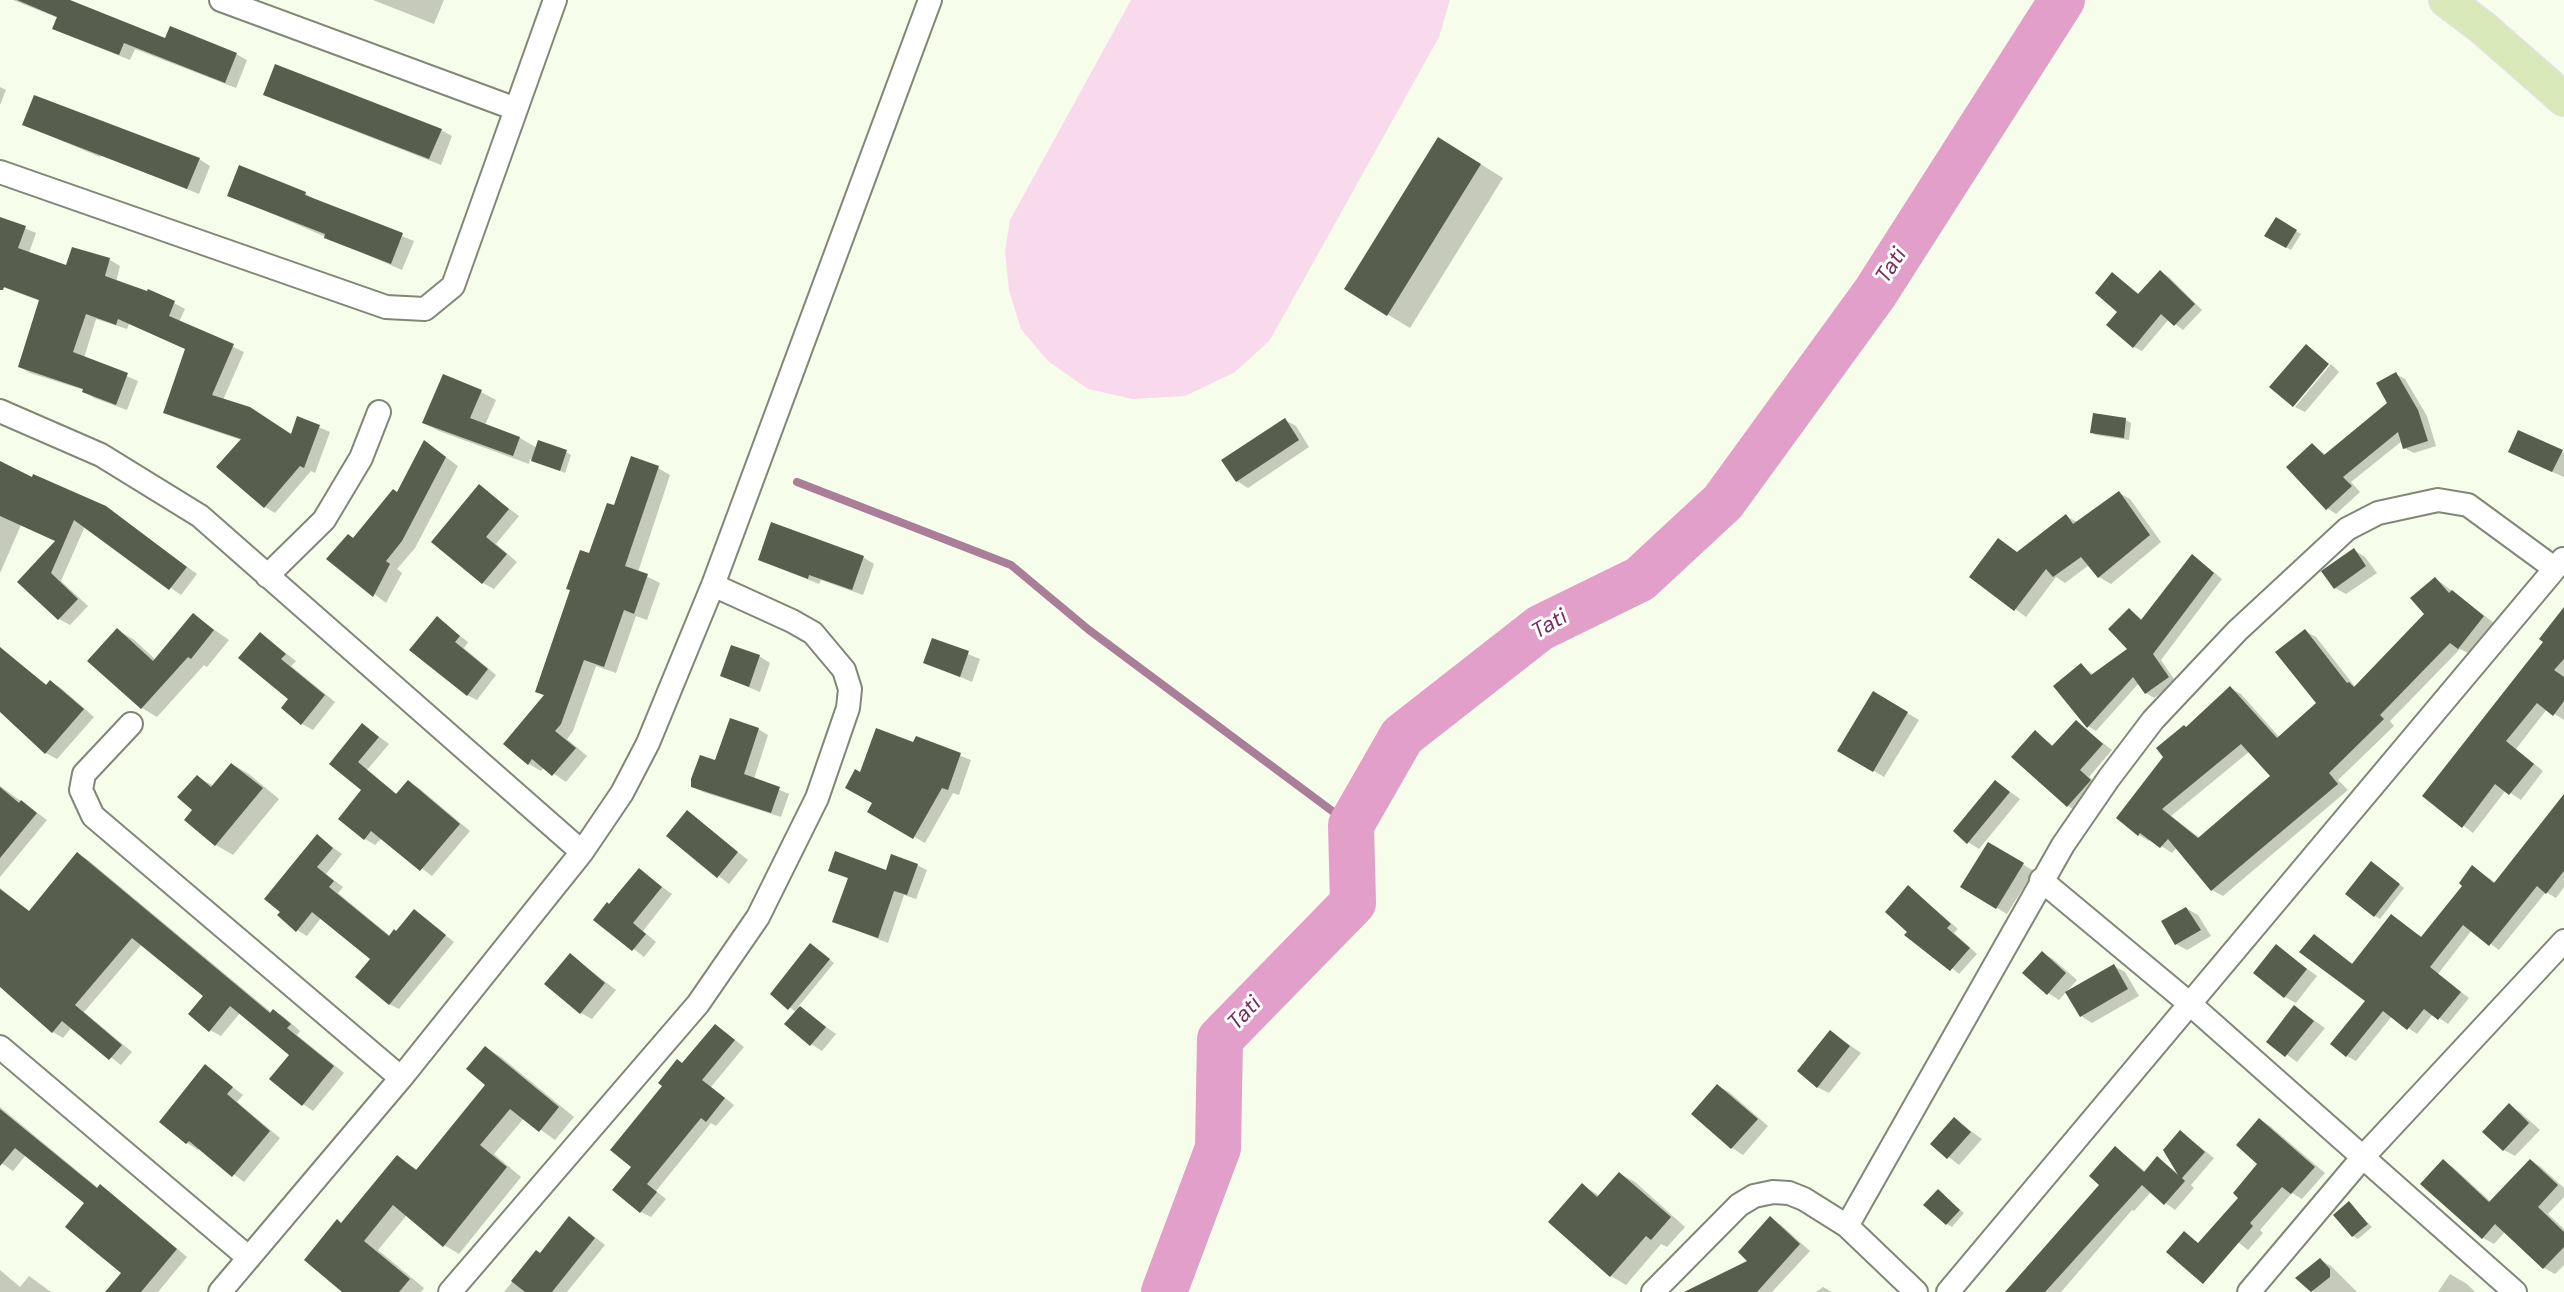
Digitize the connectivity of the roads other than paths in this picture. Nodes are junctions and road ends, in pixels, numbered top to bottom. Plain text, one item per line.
1 (221, 0) edge
2 (555, 0) edge
3 (930, 0) edge
4 (2446, 0) edge
5 (2564, 99) edge
6 (516, 109) junction
7 (0, 172) edge
8 (0, 411) edge
9 (380, 412) dead end
10 (2559, 563) edge
11 (267, 576) junction
12 (713, 585) junction
13 (131, 724) dead end
14 (582, 852) junction
15 (2041, 880) junction
16 (2564, 941) edge
17 (2190, 1004) junction
18 (0, 1047) edge
19 (401, 1078) junction
20 (2363, 1158) junction
21 (1846, 1226) junction
22 (249, 1258) junction
23 (220, 1292) edge
24 (450, 1292) edge
25 (1653, 1292) edge
26 (1916, 1292) edge
27 (1948, 1292) edge
28 (2249, 1292) edge
29 (2515, 1292) edge

1 - 6 street
2 - 6 street
3 - 12 street
4 - 5 main road
6 - 7 street
8 - 11 street
9 - 11 street
10 - 15 street
10 - 17 street
11 - 14 street
12 - 14 street
12 - 24 street
13 - 19 street
14 - 19 street
15 - 17 street
15 - 21 street
16 - 20 street
17 - 20 street
17 - 27 street
18 - 22 street
19 - 22 street
20 - 28 street
20 - 29 street
21 - 25 street
21 - 26 street
22 - 23 street

